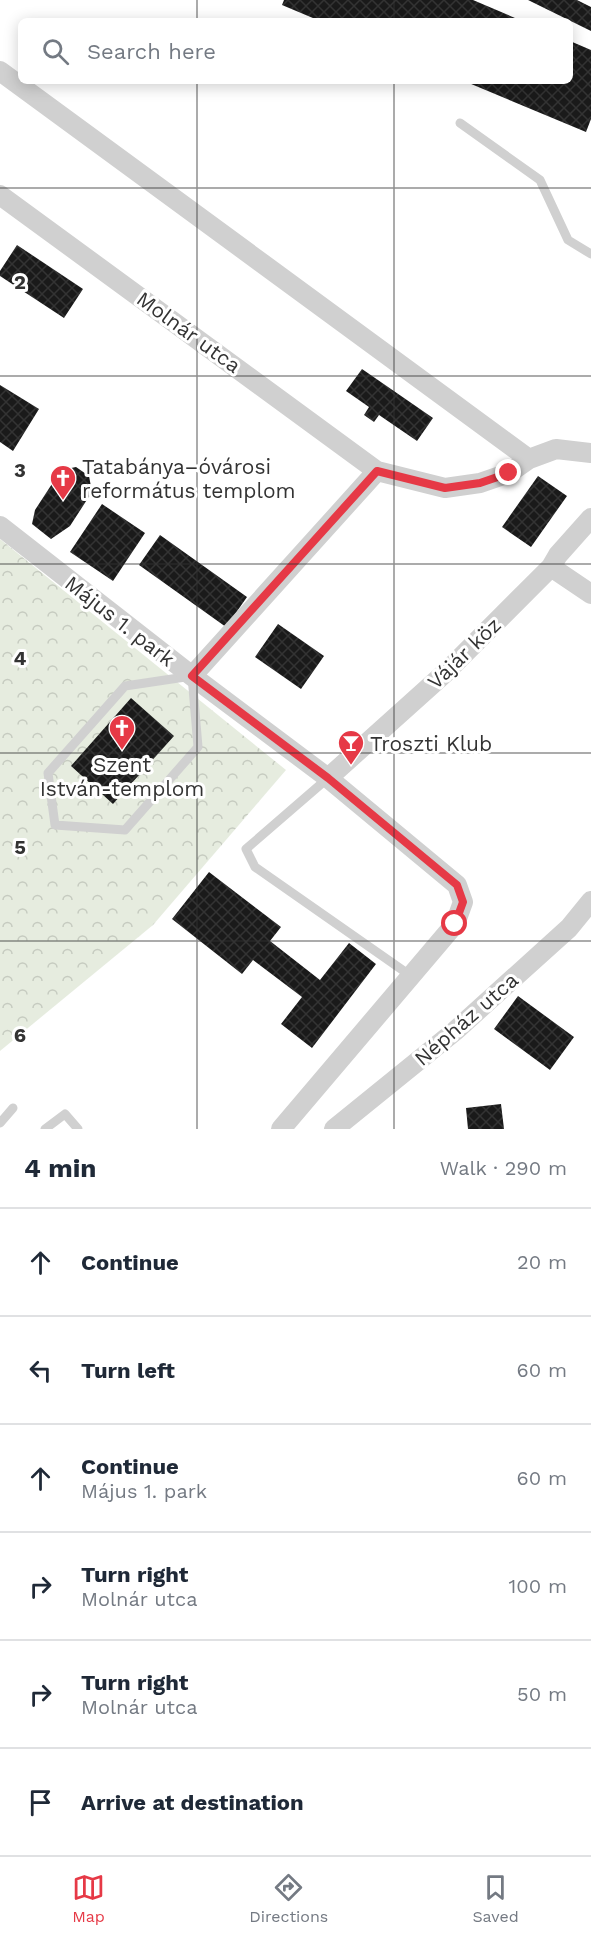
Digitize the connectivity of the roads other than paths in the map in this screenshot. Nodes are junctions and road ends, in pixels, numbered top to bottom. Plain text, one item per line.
1 (0, 71) edge
2 (460, 123) dead end
3 (0, 195) edge
4 (591, 254) edge
5 (591, 453) edge
6 (529, 459) junction
7 (377, 471) junction
8 (591, 518) edge
9 (0, 526) edge
10 (551, 567) junction
11 (591, 594) edge
12 (192, 676) junction
13 (328, 778) junction
14 (591, 901) edge
15 (411, 976) junction
16 (13, 1108) dead end
17 (0, 1123) edge
18 (45, 1129) edge
19 (78, 1129) edge
20 (281, 1129) edge
21 (334, 1129) edge

1 - 6 street
2 - 4 lane
3 - 7 street, Molnár utca
5 - 6 street, Molnár utca
6 - 7 street, Molnár utca
7 - 12 street
8 - 10 street, Vájár köz
9 - 12 street, Május 1. park
10 - 11 street
10 - 13 street, Vájár köz
12 - 12 lane
12 - 13 street, Május 1. park
13 - 15 street, Május 1. park
13 - 15 lane
14 - 21 street, Népház utca
15 - 20 street, Május 1. park
16 - 17 lane
18 - 19 lane

